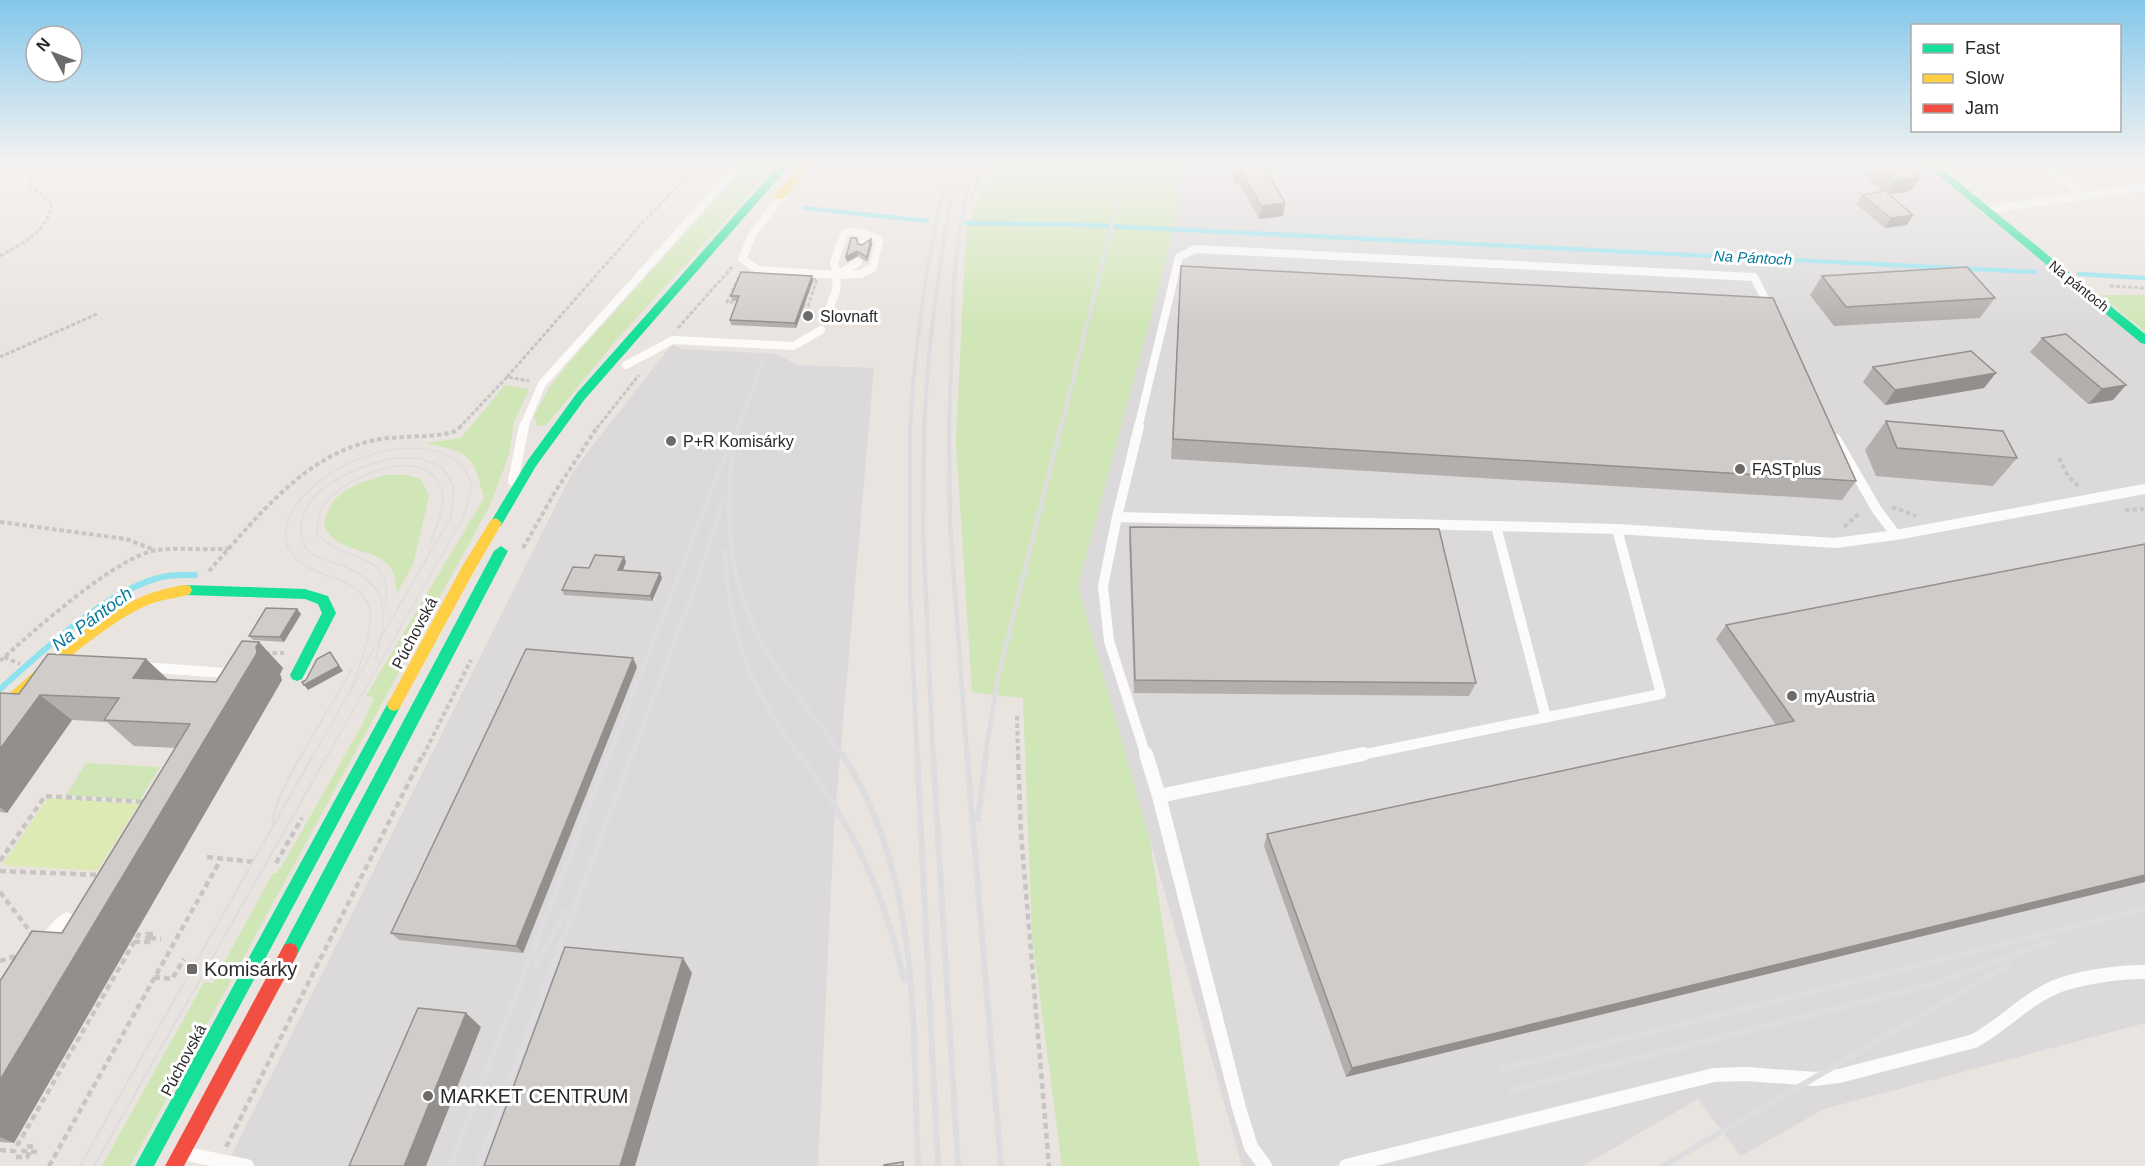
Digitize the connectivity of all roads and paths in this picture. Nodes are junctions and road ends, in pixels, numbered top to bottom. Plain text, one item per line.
1 (50, 218) edge
2 (647, 218) edge
3 (691, 218) edge
4 (738, 218) edge
5 (760, 218) edge
6 (765, 218) edge
7 (1995, 218) edge
8 (864, 234) junction
9 (863, 244) edge
10 (727, 254) dead end
11 (0, 256) edge
12 (742, 259) junction
13 (858, 262) dead end
14 (740, 275) joint
15 (837, 275) junction
16 (2145, 288) edge
17 (2084, 290) junction
18 (97, 314) dead end
19 (673, 314) dead end
20 (826, 317) dead end
21 (1775, 317) edge
22 (821, 330) dead end
23 (2145, 340) edge
24 (665, 344) junction
25 (0, 357) edge
26 (626, 364) junction
27 (642, 371) dead end
28 (507, 377) junction
29 (612, 383) dead end
30 (542, 384) junction
31 (1830, 430) edge
32 (2059, 458) dead end
33 (2145, 489) edge
34 (2083, 490) dead end
35 (510, 496) junction
36 (1117, 517) junction
37 (0, 522) edge
38 (1496, 526) junction
39 (1617, 529) junction
40 (1896, 535) junction
41 (509, 536) dead end
42 (231, 548) junction
43 (156, 550) junction
44 (520, 554) dead end
45 (192, 591) junction
46 (263, 652) dead end
47 (290, 654) dead end
48 (472, 655) dead end
49 (0, 660) edge
50 (57, 661) junction
51 (80, 663) edge
52 (125, 666) edge
53 (227, 673) edge
54 (297, 675) dead end
55 (0, 711) edge
56 (1017, 716) dead end
57 (1546, 718) junction
58 (1159, 796) junction
59 (147, 812) edge
60 (207, 857) dead end
61 (221, 859) junction
62 (0, 861) edge
63 (255, 862) dead end
64 (0, 871) edge
65 (102, 885) edge
66 (0, 892) edge
67 (67, 924) edge
68 (140, 932) dead end
69 (36, 939) edge
70 (161, 939) dead end
71 (134, 942) junction
72 (184, 959) dead end
73 (2145, 972) edge
74 (27, 974) edge
75 (154, 977) junction
76 (0, 1150) edge
77 (38, 1152) dead end
78 (16, 1156) dead end
79 (177, 1159) edge
80 (219, 1161) junction
81 (49, 1166) edge
82 (144, 1166) edge
83 (247, 1166) edge
84 (1049, 1166) edge
85 (1265, 1166) edge
86 (1346, 1166) edge

1 - 11 path
2 - 28 path
3 - 30 lane
4 - 35 main road, Púchovská
5 - 10 main road
6 - 12 lane
7 - 17 main road, Na pántoch
8 - 9 lane
8 - 15 lane
8 - 15 lane
12 - 15 lane
12 - 24 path
13 - 15 lane
14 - 14 path
15 - 20 lane
16 - 17 path
17 - 23 main road, Na pántoch
18 - 25 path
19 - 26 main road
21 - 36 lane
22 - 24 lane
24 - 26 lane
26 - 29 main road
27 - 44 path
28 - 30 path
28 - 42 path
30 - 35 lane
31 - 40 lane
32 - 34 path
33 - 40 lane
35 - 82 main road, Púchovská
36 - 38 lane
36 - 58 lane
37 - 43 path
38 - 39 lane
38 - 57 lane
39 - 40 lane
39 - 57 lane
41 - 79 main road
42 - 43 path
42 - 45 path
43 - 49 path
45 - 50 main road
45 - 54 main road
46 - 47 path
48 - 80 path
50 - 51 lane
50 - 55 main road
52 - 53 lane
56 - 84 path
57 - 58 lane
58 - 85 lane
59 - 62 path
60 - 61 path
61 - 63 path
61 - 75 path
64 - 65 path
66 - 69 path
67 - 74 street
68 - 71 path
70 - 71 path
71 - 76 path
72 - 75 path
73 - 86 lane
75 - 81 path
77 - 78 path
79 - 80 lane
80 - 83 lane

